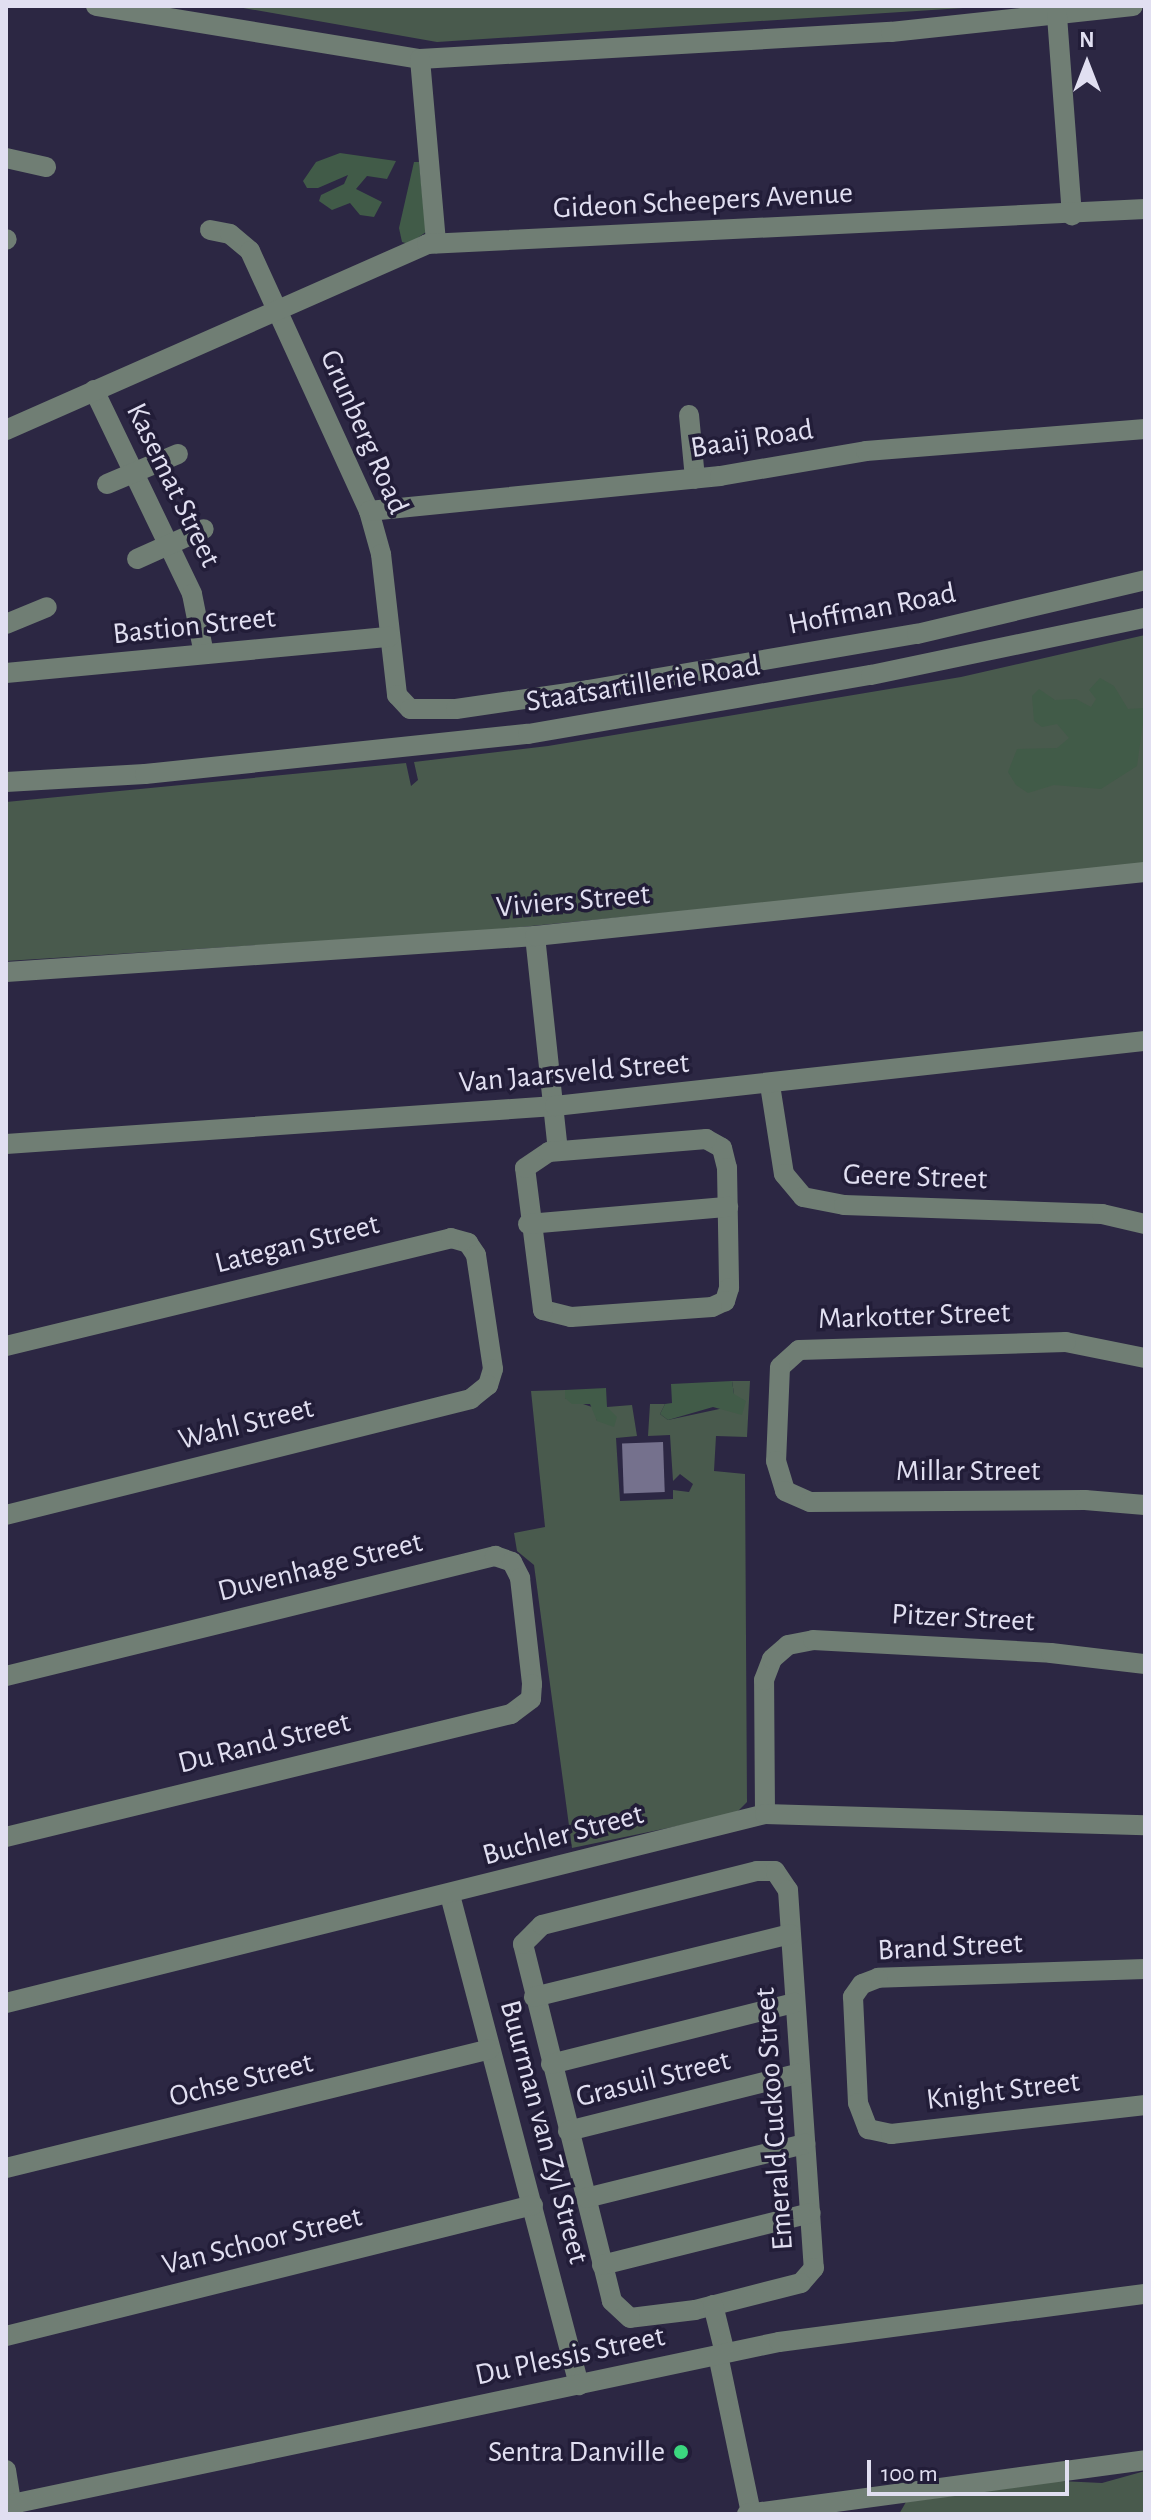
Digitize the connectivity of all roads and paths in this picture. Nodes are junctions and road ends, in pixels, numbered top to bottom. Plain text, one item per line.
1 (96, 6) edge
2 (1133, 6) edge
3 (1057, 16) junction
4 (420, 59) junction
5 (6, 158) edge
6 (46, 167) dead end
7 (1145, 209) edge
8 (1072, 215) junction
9 (210, 230) dead end
10 (436, 243) junction
11 (279, 311) junction
12 (94, 390) junction
13 (689, 415) dead end
14 (1145, 429) edge
15 (6, 430) edge
16 (178, 454) dead end
17 (133, 472) junction
18 (695, 479) junction
19 (107, 484) dead end
20 (369, 511) junction
21 (204, 529) dead end
22 (169, 545) junction
23 (137, 559) dead end
24 (1145, 580) edge
25 (47, 607) dead end
26 (1145, 618) edge
27 (6, 624) edge
28 (389, 637) junction
29 (204, 654) junction
30 (6, 673) edge
31 (419, 710) joint
32 (145, 774) junction
33 (6, 782) edge
34 (6, 794) edge
35 (1145, 872) edge
36 (535, 936) junction
37 (6, 972) edge
38 (1145, 1041) edge
39 (770, 1085) junction
40 (555, 1106) junction
41 (6, 1144) edge
42 (558, 1151) junction
43 (728, 1207) junction
44 (528, 1224) junction
45 (1145, 1224) edge
46 (6, 1346) edge
47 (1145, 1358) edge
48 (492, 1377) joint
49 (793, 1498) joint
50 (1145, 1505) edge
51 (6, 1515) edge
52 (1145, 1664) edge
53 (6, 1676) edge
54 (531, 1699) joint
55 (765, 1814) junction
56 (1145, 1825) edge
57 (6, 1837) edge
58 (450, 1895) junction
59 (790, 1934) junction
60 (1145, 1969) edge
61 (534, 1997) junction
62 (6, 2003) edge
63 (794, 2003) junction
64 (490, 2049) junction
65 (551, 2064) junction
66 (800, 2073) junction
67 (1145, 2105) edge
68 (868, 2129) joint
69 (568, 2131) junction
70 (805, 2144) junction
71 (6, 2168) edge
72 (586, 2198) junction
73 (533, 2205) junction
74 (811, 2213) junction
75 (602, 2265) junction
76 (1145, 2294) edge
77 (713, 2305) junction
78 (6, 2336) edge
79 (722, 2354) junction
80 (579, 2385) junction
81 (1145, 2460) edge
82 (6, 2470) edge
83 (876, 2505) edge
84 (13, 2509) edge
85 (749, 2514) edge

1 - 4 street
2 - 3 street
3 - 4 street
3 - 8 street
4 - 10 street
5 - 6 street
7 - 8 street, Gideon Scheepers Avenue
8 - 10 street, Gideon Scheepers Avenue
9 - 11 street
10 - 11 street, Gideon Scheepers Avenue
11 - 12 street, Gideon Scheepers Avenue
11 - 20 street, Grunberg Road
12 - 15 street, Gideon Scheepers Avenue
12 - 17 street, Kasemat Street
13 - 18 street
14 - 18 street, Baaij Road
16 - 17 street
17 - 19 street
17 - 22 street, Kasemat Street
18 - 20 street, Baaij Road
20 - 28 street, Grunberg Road
21 - 22 street
22 - 23 street
22 - 29 street, Kasemat Street
24 - 31 street, Hoffman Road
25 - 27 street
26 - 32 street, Staatsartillerie Road
28 - 29 street, Bastion Street
28 - 31 street, Grunberg Road
29 - 30 street, Bastion Street
32 - 33 street, Staatsartillerie Road
32 - 34 street, Staatsartillerie Road
35 - 36 street, Viviers Street
36 - 37 street, Viviers Street
36 - 40 street
38 - 39 street, Van Jaarsveld Street
39 - 40 street, Van Jaarsveld Street
39 - 45 street, Geere Street
40 - 41 street, Van Jaarsveld Street
40 - 42 street
42 - 43 street
42 - 44 street
43 - 44 street
43 - 44 street
46 - 48 street, Lategan Street
47 - 49 street, Markotter Street
48 - 51 street, Wahl Street
49 - 50 street, Millar Street
52 - 55 street, Pitzer Street
53 - 54 street, Duvenhage Street
54 - 57 street, Du Rand Street
55 - 56 street, Buchler Street
55 - 58 street, Buchler Street
58 - 62 street, Buchler Street
58 - 64 street, Buurman van Zyl Street
59 - 61 street
59 - 61 street, Emerald Cuckoo Street
59 - 63 street, Emerald Cuckoo Street
60 - 68 street, Brand Street
61 - 65 street, Emerald Cuckoo Street
63 - 65 street
63 - 66 street, Emerald Cuckoo Street
64 - 71 street, Ochse Street
64 - 73 street, Buurman van Zyl Street
65 - 69 street, Emerald Cuckoo Street
66 - 69 street, Grasuil Street
66 - 70 street, Emerald Cuckoo Street
67 - 68 street, Knight Street
69 - 72 street, Emerald Cuckoo Street
70 - 72 street
70 - 74 street, Emerald Cuckoo Street
72 - 75 street, Emerald Cuckoo Street
73 - 78 street, Van Schoor Street
73 - 80 street, Buurman van Zyl Street
74 - 75 street
74 - 77 street, Emerald Cuckoo Street
75 - 77 street, Emerald Cuckoo Street
76 - 79 street, Du Plessis Street
77 - 79 street
79 - 80 street, Du Plessis Street
79 - 85 street
80 - 84 street, Du Plessis Street
81 - 83 street
82 - 84 street
83 - 85 street

